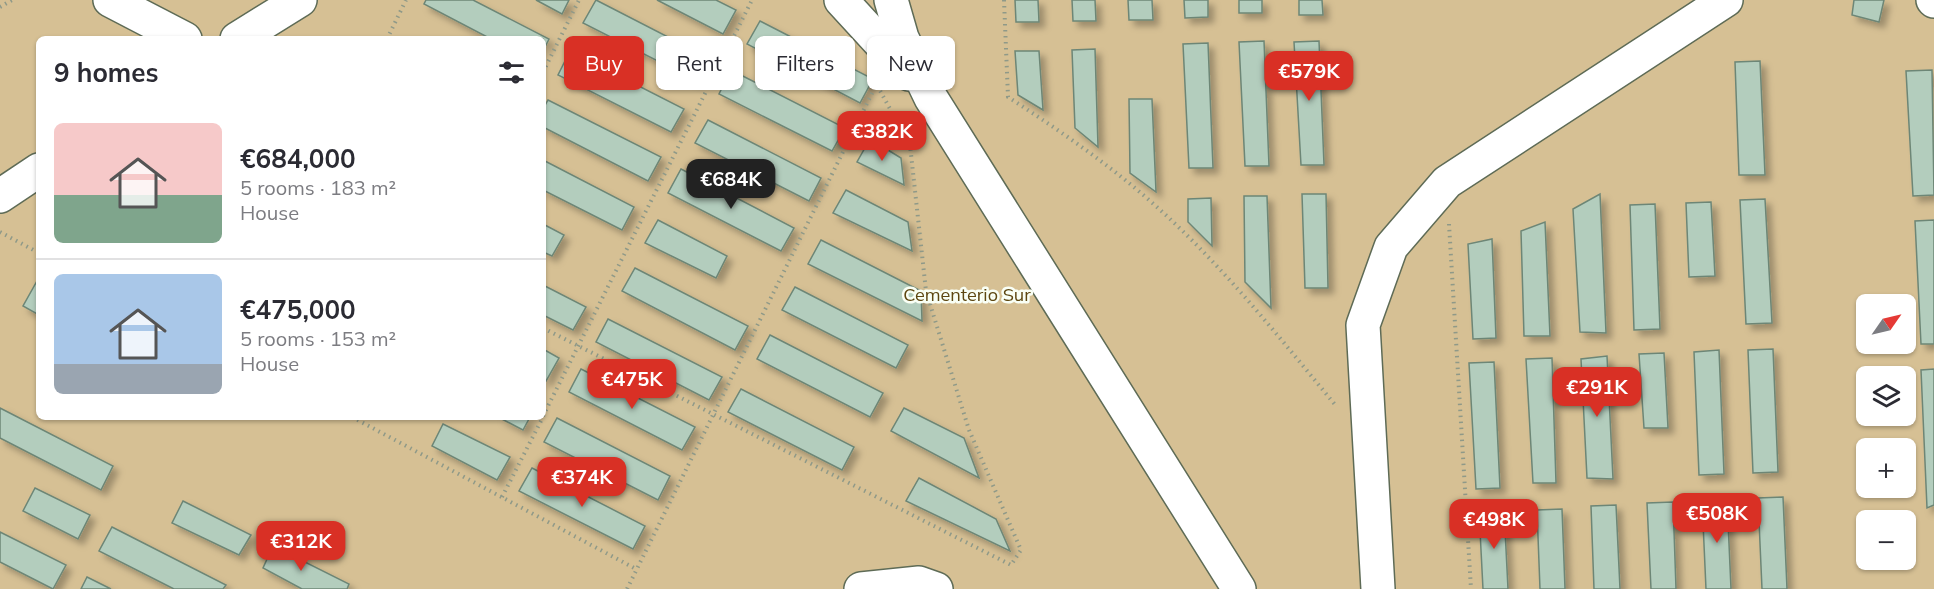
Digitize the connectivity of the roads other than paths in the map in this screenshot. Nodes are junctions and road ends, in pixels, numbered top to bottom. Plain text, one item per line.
1 (110, 0) edge
2 (300, 0) edge
3 (842, 0) edge
4 (891, 0) edge
5 (1726, 0) edge
6 (179, 36) edge
7 (242, 36) edge
8 (931, 98) junction
9 (36, 172) edge
10 (0, 196) edge
11 (861, 589) edge
12 (936, 589) edge
13 (1239, 589) edge
14 (1378, 589) edge

1 - 6 lane
2 - 7 lane
3 - 8 lane
4 - 8 lane
5 - 14 lane
8 - 13 lane
9 - 10 lane
11 - 12 lane

